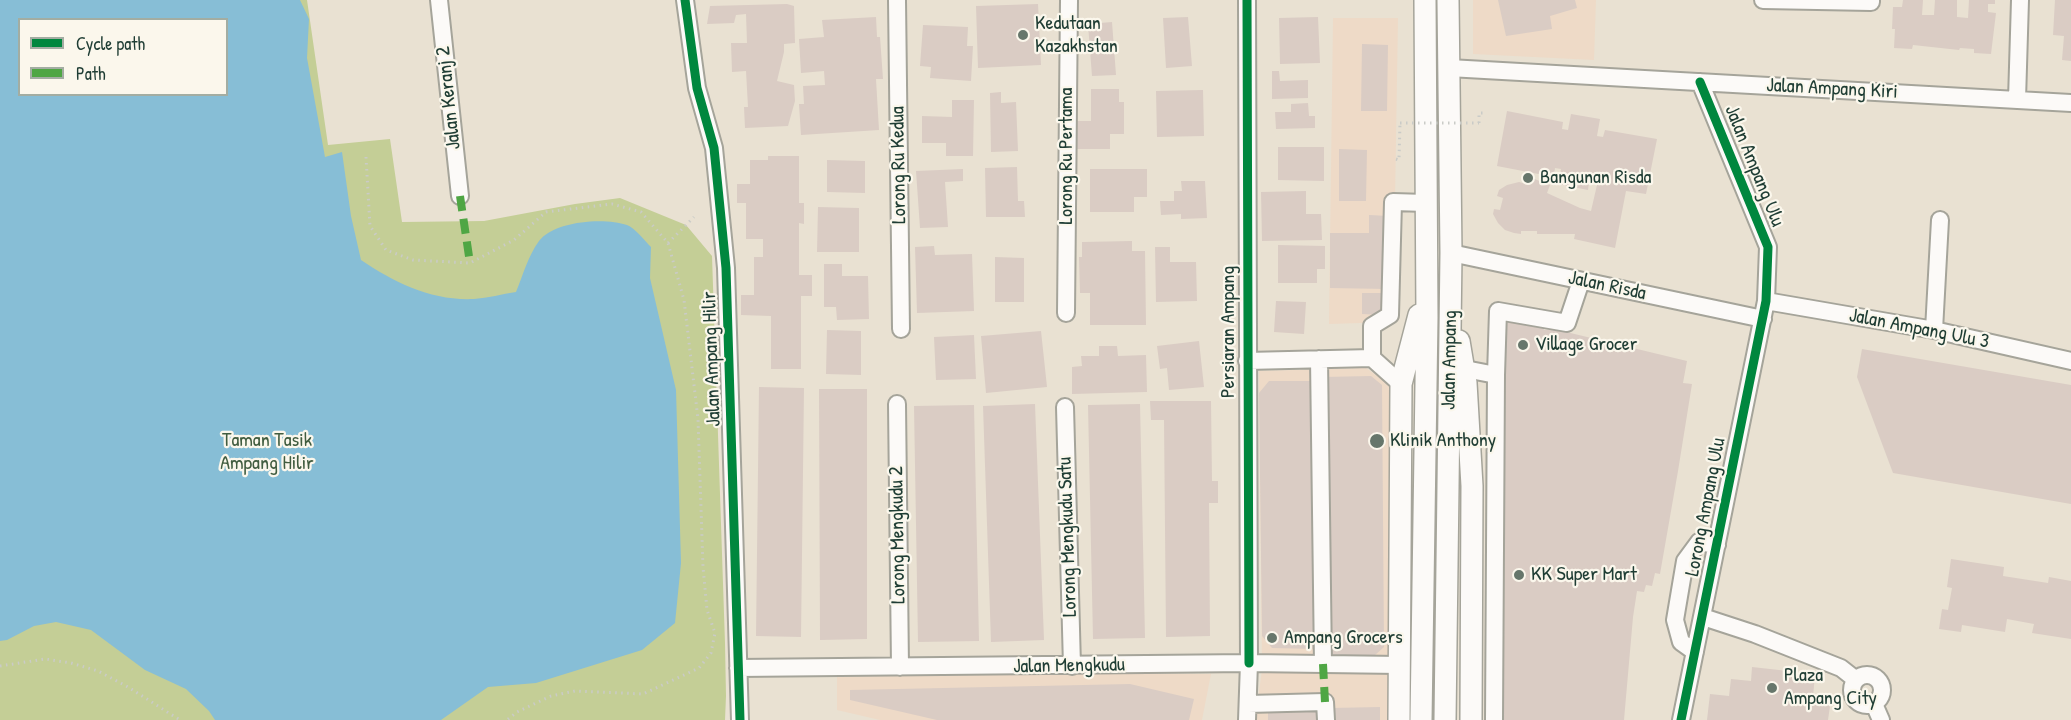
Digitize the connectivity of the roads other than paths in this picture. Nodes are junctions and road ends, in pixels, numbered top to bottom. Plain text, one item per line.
1 (438, 0) edge
2 (684, 0) edge
3 (897, 0) edge
4 (1069, 0) edge
5 (1246, 0) edge
6 (1425, 0) edge
7 (1448, 0) edge
8 (1763, 0) edge
9 (1871, 0) edge
10 (2020, 0) edge
11 (1449, 68) junction
12 (1700, 82) junction
13 (2017, 100) junction
14 (2071, 103) edge
15 (460, 196) dead end
16 (1426, 203) junction
17 (1940, 220) dead end
18 (1451, 253) junction
19 (1581, 281) junction
20 (1427, 287) junction
21 (1451, 293) junction
22 (1766, 301) junction
23 (1066, 313) dead end
24 (1763, 319) junction
25 (901, 329) dead end
26 (1934, 330) junction
27 (1372, 358) junction
28 (1319, 359) junction
29 (1247, 361) junction
30 (2071, 361) edge
31 (1465, 369) junction
32 (1496, 375) junction
33 (1401, 384) junction
34 (897, 404) dead end
35 (1065, 407) dead end
36 (1717, 545) junction
37 (1703, 617) junction
38 (1695, 652) junction
39 (1249, 663) junction
40 (1323, 664) junction
41 (1400, 665) junction
42 (1072, 666) junction
43 (900, 667) junction
44 (738, 668) junction
45 (1855, 680) junction
46 (1874, 704) junction
47 (1445, 710) edge
48 (1247, 712) edge
49 (740, 720) edge
50 (1326, 720) edge
51 (1399, 720) edge
52 (1421, 720) edge
53 (1472, 720) edge
54 (1494, 720) edge
55 (1681, 720) edge
56 (1881, 720) edge

1 - 15 street, Jalan Keranj 2
2 - 44 street, Jalan Ampang Hilir
3 - 25 street, Lorong Ru Kedua
4 - 23 street, Lorong Ru Pertama
5 - 29 street, Persiaran Ampang
6 - 16 main road, Jalan Ampang
7 - 11 main road, Jalan Ampang
8 - 9 street
10 - 13 street
11 - 12 street, Jalan Ampang Kiri
11 - 18 main road, Jalan Ampang
12 - 13 street, Jalan Ampang Kiri
12 - 22 street, Jalan Ampang Ulu
13 - 14 street, Jalan Ampang Kiri
16 - 20 main road, Jalan Ampang
16 - 27 street
17 - 26 street
18 - 19 street, Jalan Risda
18 - 21 main road, Jalan Ampang
19 - 24 street, Jalan Risda
19 - 32 street
20 - 33 main road
20 - 52 main road, Jalan Ampang
21 - 31 main road
21 - 47 main road, Jalan Ampang
22 - 24 street, Lorong Ampang Ulu
22 - 26 street, Jalan Ampang Ulu 3
24 - 36 street, Lorong Ampang Ulu
26 - 30 street, Jalan Ampang Ulu 3
27 - 28 street
27 - 33 street
28 - 29 street
28 - 40 street
29 - 39 street, Persiaran Ampang
31 - 32 street
31 - 53 main road
32 - 54 street
33 - 41 main road
34 - 43 street, Lorong Mengkudu 2
35 - 42 street, Lorong Mengkudu Satu
36 - 37 street, Lorong Ampang Ulu
36 - 38 street
37 - 38 street, Lorong Ampang Ulu
37 - 45 street
38 - 55 street, Lorong Ampang Ulu
39 - 40 street, Jalan Mengkudu
39 - 42 street, Jalan Mengkudu
39 - 48 street, Persiaran Ampang
40 - 41 street, Jalan Mengkudu
41 - 51 main road
42 - 43 street, Jalan Mengkudu
43 - 44 street, Jalan Mengkudu
44 - 49 street, Jalan Ampang Hilir
45 - 46 street
45 - 46 street
46 - 56 street
48 - 50 street

